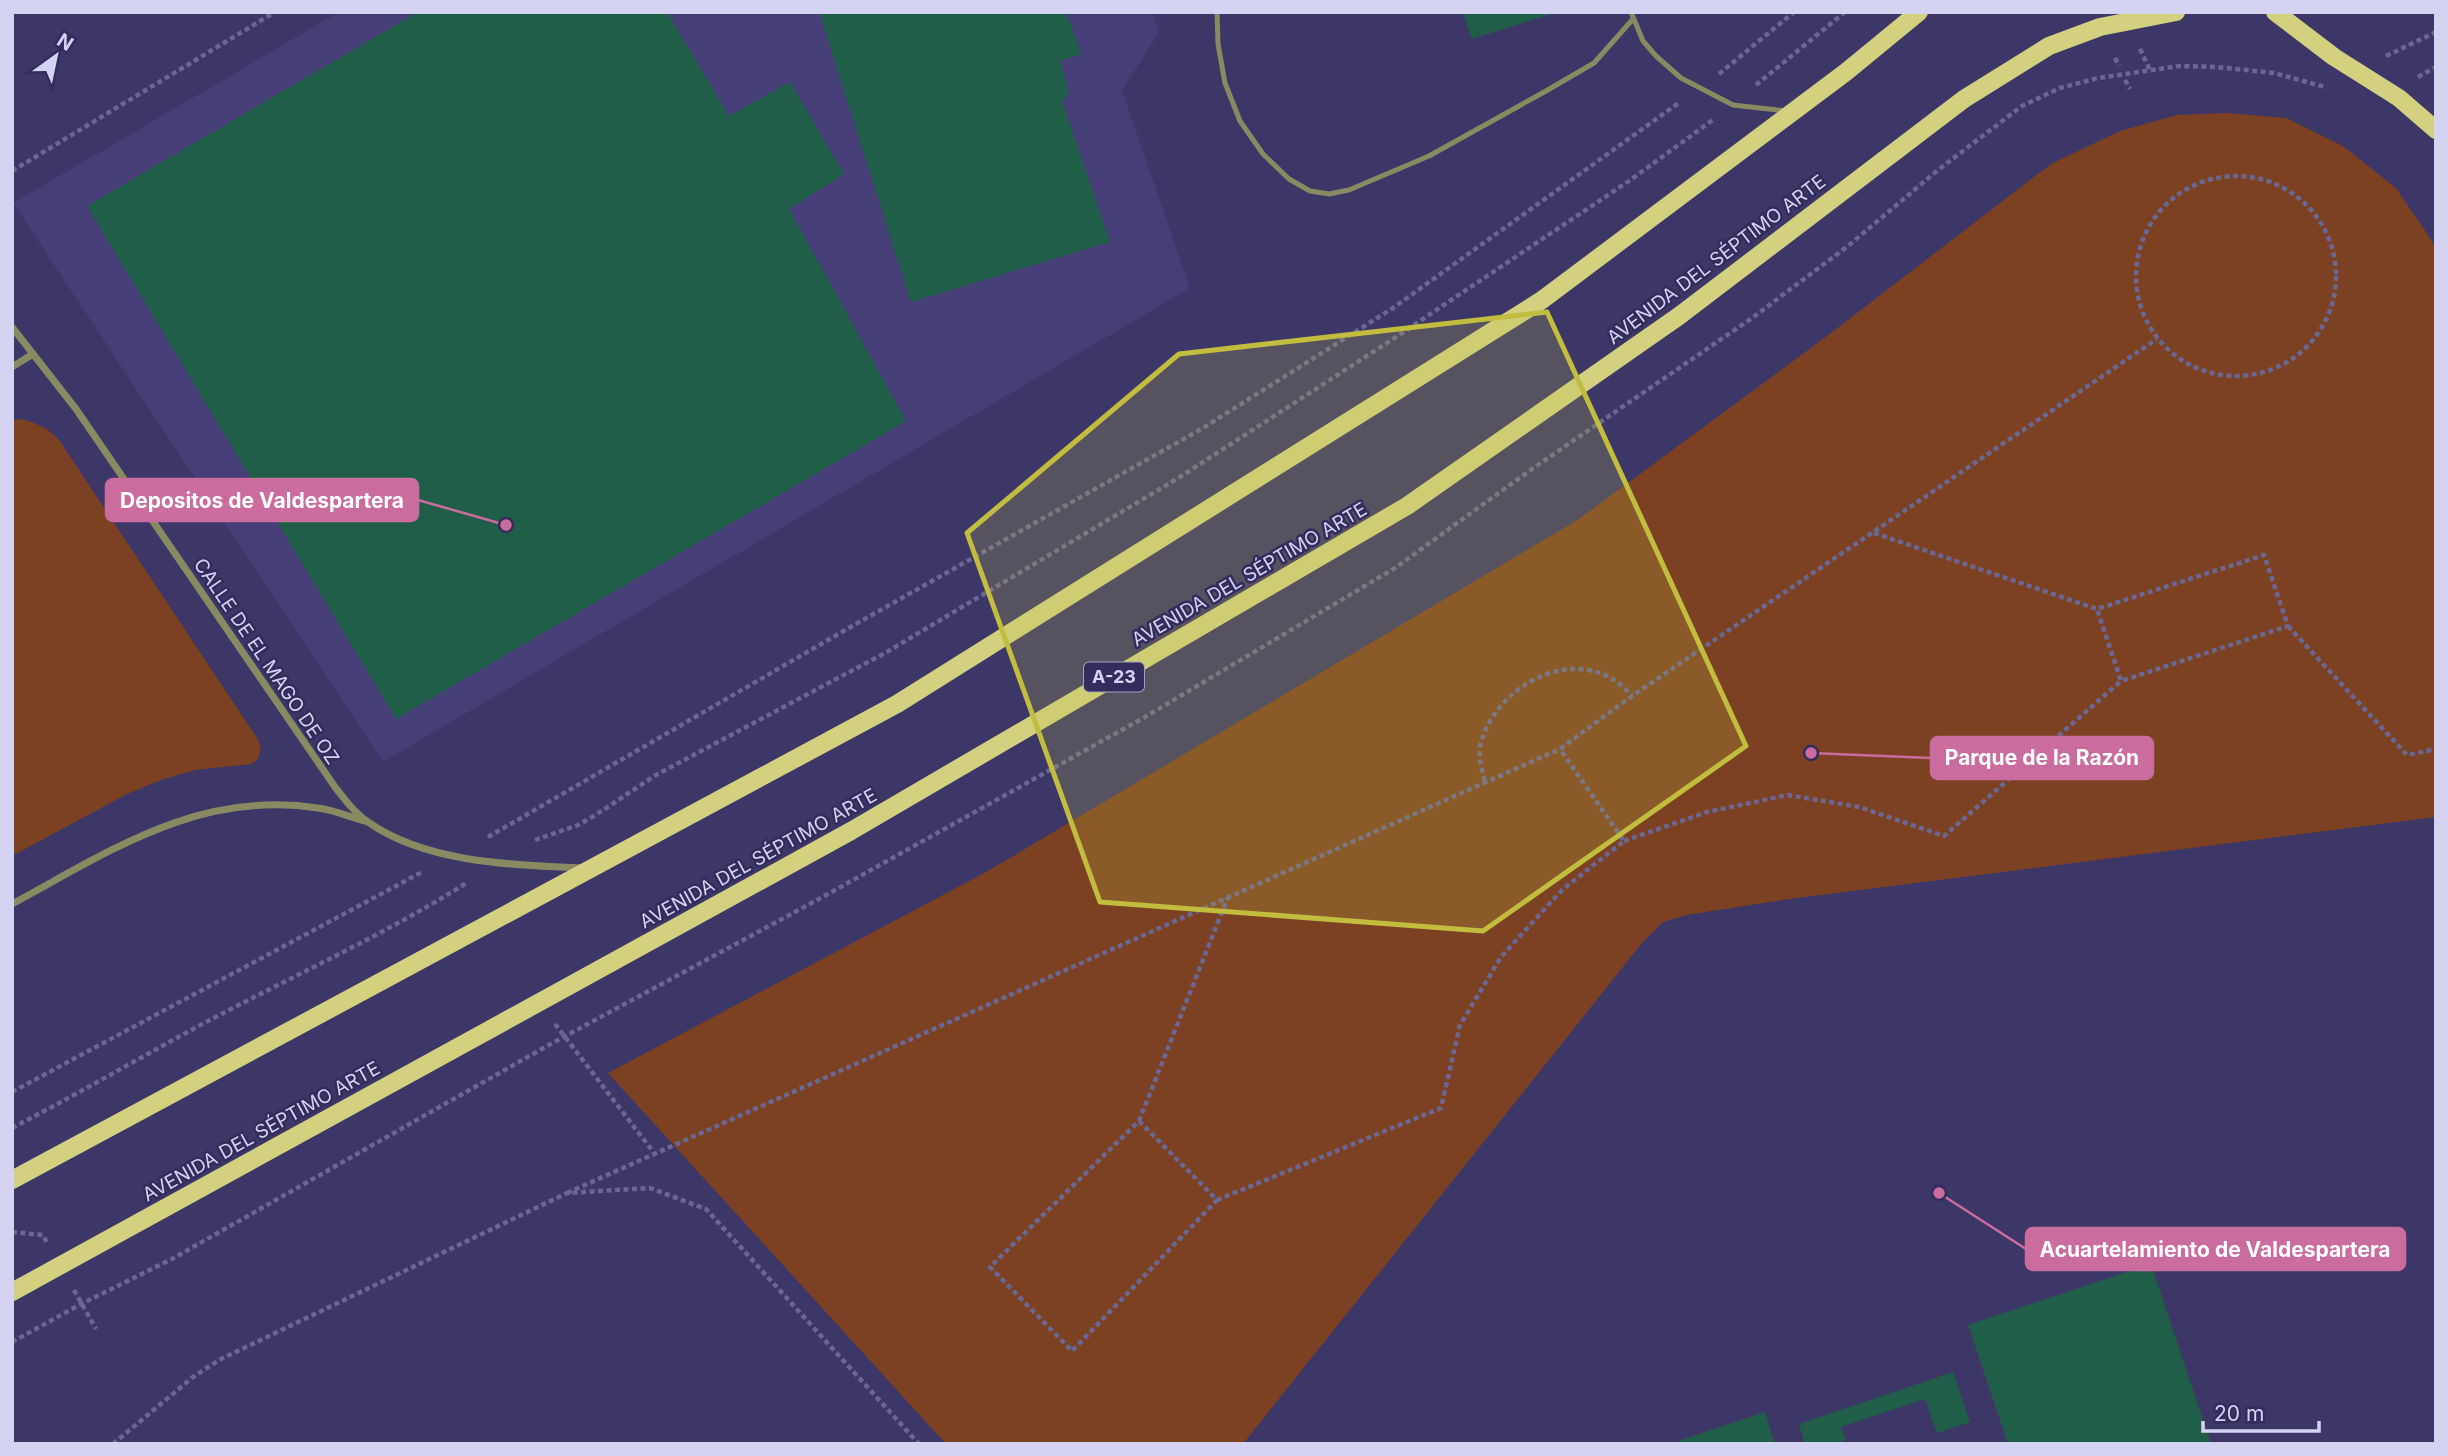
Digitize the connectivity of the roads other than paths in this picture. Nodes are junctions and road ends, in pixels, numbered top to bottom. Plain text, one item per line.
1 (1217, 12) edge
2 (1631, 12) edge
3 (1919, 12) edge
4 (2176, 12) edge
5 (2275, 12) edge
6 (1633, 19) junction
7 (1793, 112) junction
8 (2436, 130) edge
9 (12, 327) edge
10 (33, 354) junction
11 (12, 367) edge
12 (369, 822) junction
13 (589, 869) junction
14 (12, 904) edge
15 (12, 1180) edge
16 (12, 1292) edge

1 - 6 lane
2 - 6 lane
3 - 7 main road
4 - 16 main road, AVENIDA DEL SÉPTIMO ARTE / A-23
5 - 8 main road
6 - 7 lane
7 - 13 main road
9 - 10 street, CALLE DE EL MAGO DE OZ
10 - 11 street
10 - 12 street, CALLE DE EL MAGO DE OZ
12 - 13 street, CALLE DE EL MAGO DE OZ
12 - 14 street
13 - 15 main road

